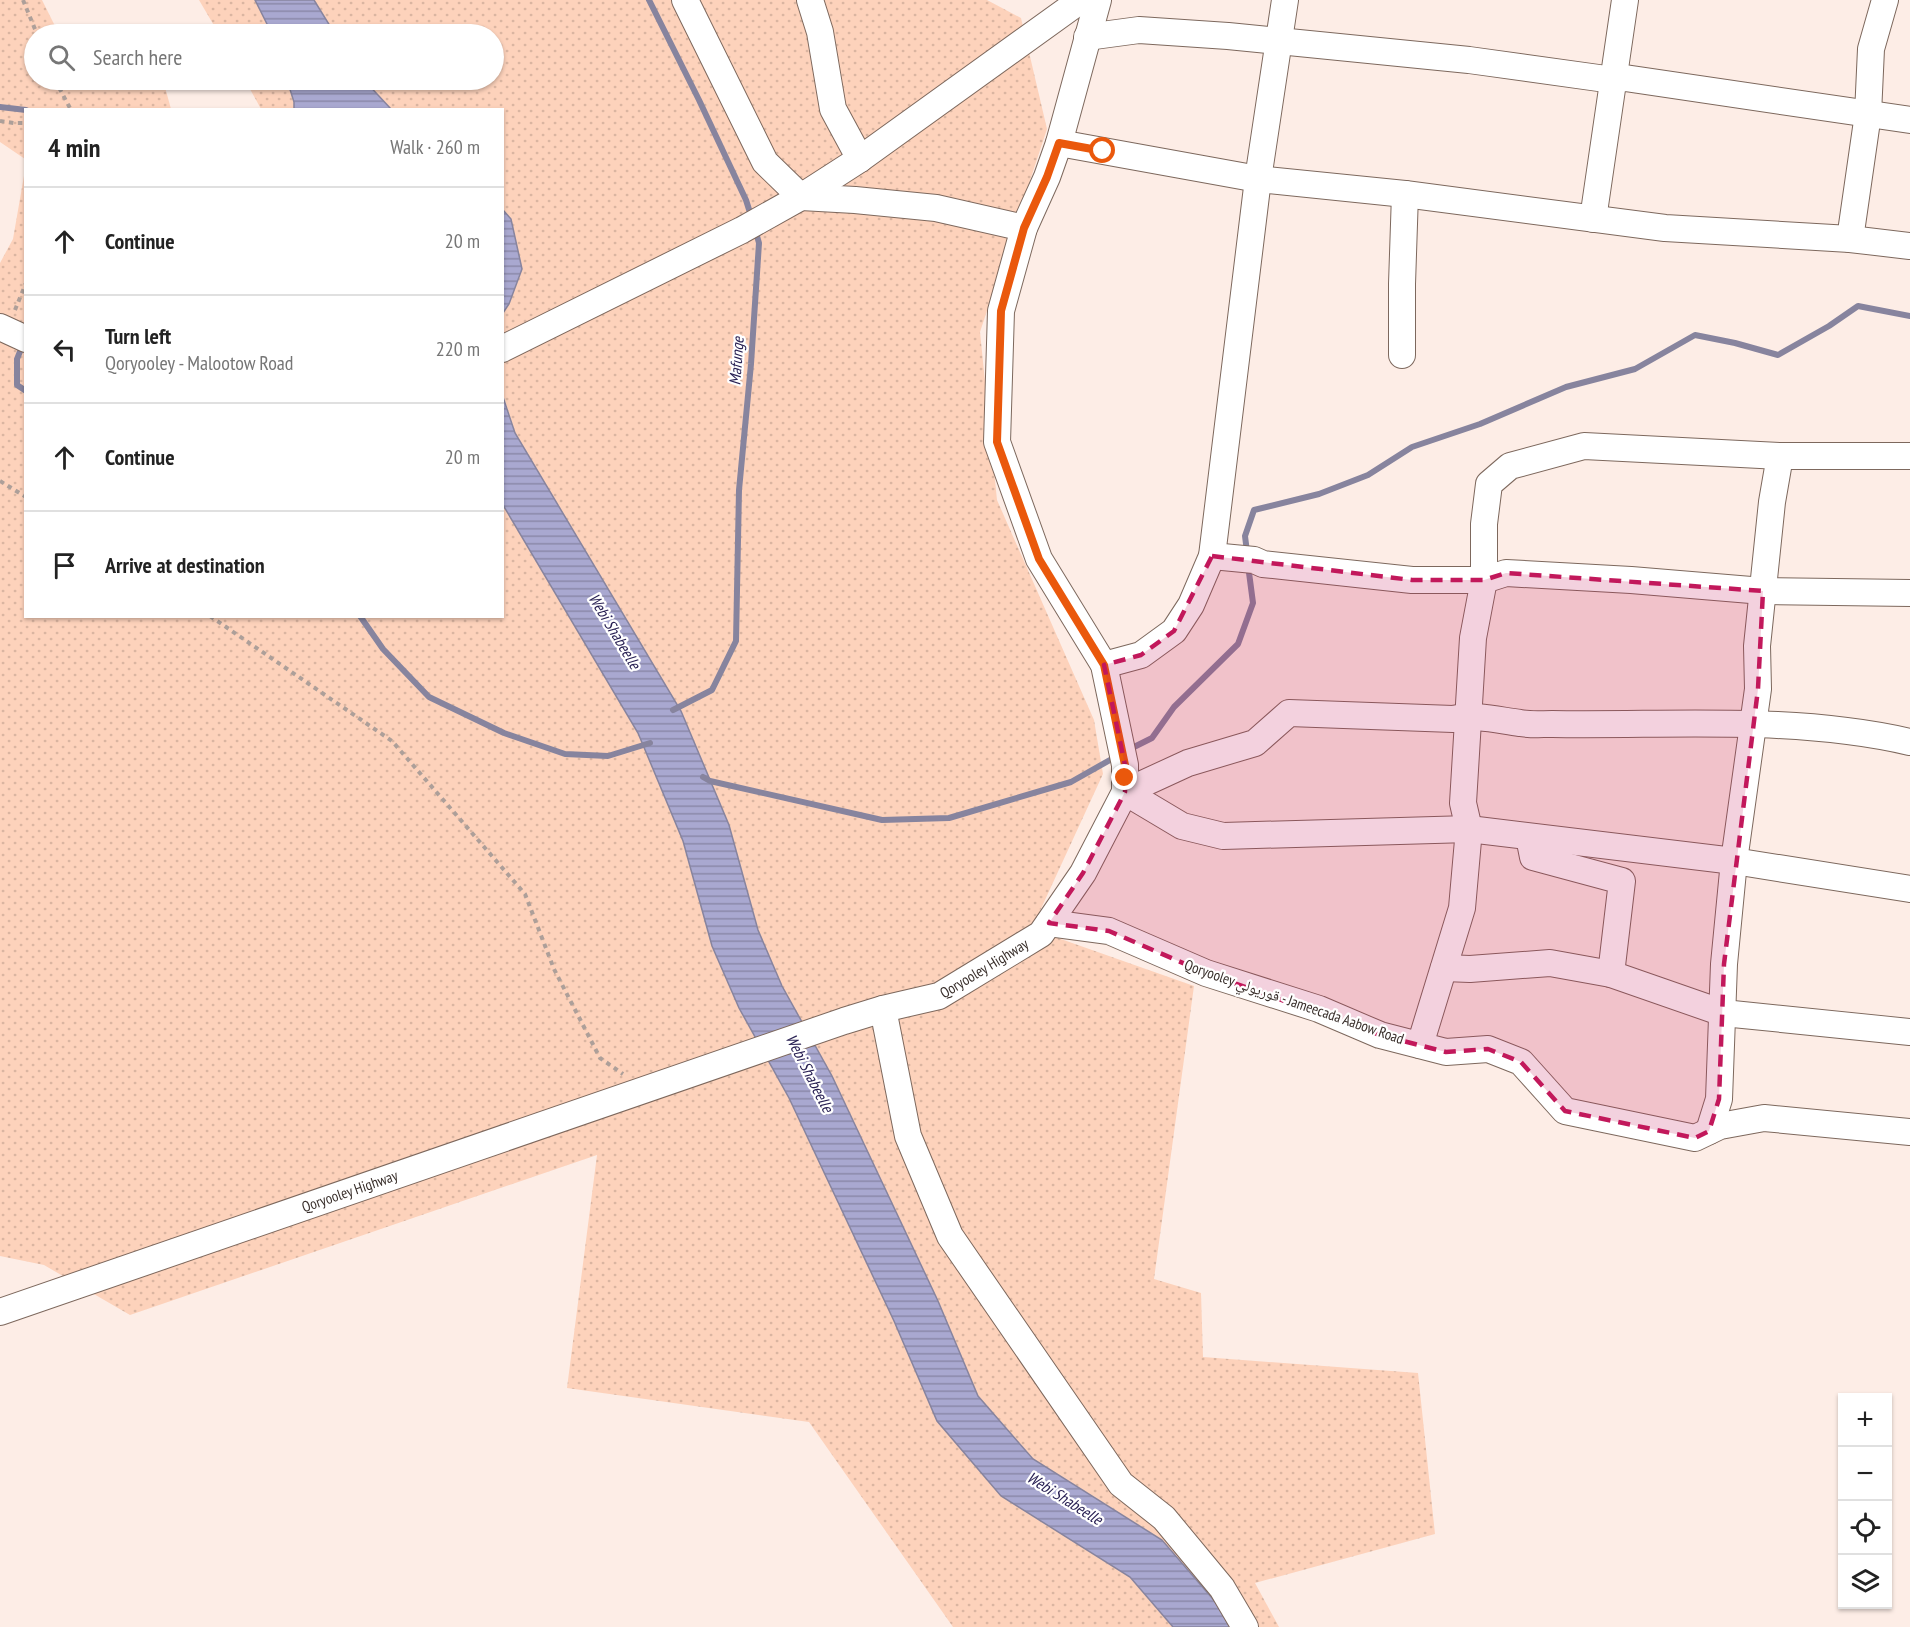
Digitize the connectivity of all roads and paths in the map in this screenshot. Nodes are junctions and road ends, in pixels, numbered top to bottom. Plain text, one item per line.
1 (22, 0) edge
2 (685, 0) edge
3 (810, 0) edge
4 (1081, 0) edge
5 (1098, 0) edge
6 (1285, 0) edge
7 (1625, 0) edge
8 (1885, 0) edge
9 (33, 24) edge
10 (1087, 37) junction
11 (1279, 41) junction
12 (1613, 80) junction
13 (60, 90) edge
14 (70, 108) edge
15 (1868, 114) junction
16 (0, 120) edge
17 (1910, 120) edge
18 (24, 123) edge
19 (1059, 143) junction
20 (860, 159) junction
21 (1258, 179) junction
22 (1405, 194) junction
23 (801, 197) junction
24 (1593, 219) junction
25 (1024, 228) junction
26 (1850, 239) junction
27 (1910, 246) edge
28 (24, 290) edge
29 (11, 332) edge
30 (504, 348) edge
31 (1402, 355) dead end
32 (1780, 456) junction
33 (1910, 456) edge
34 (0, 481) edge
35 (24, 496) edge
36 (1233, 559) junction
37 (1484, 580) junction
38 (1763, 591) junction
39 (1910, 593) edge
40 (213, 618) edge
41 (1104, 665) junction
42 (1468, 716) junction
43 (1753, 724) junction
44 (1910, 742) edge
45 (1125, 792) junction
46 (1469, 830) junction
47 (1529, 837) junction
48 (1734, 861) junction
49 (1910, 889) edge
50 (1049, 923) junction
51 (1444, 968) junction
52 (1611, 974) junction
53 (883, 1009) junction
54 (1723, 1013) junction
55 (1910, 1032) edge
56 (1420, 1045) junction
57 (646, 1090) junction
58 (1709, 1131) junction
59 (1910, 1132) edge
60 (0, 1312) edge
61 (1245, 1627) edge

1 - 9 path
2 - 23 street
3 - 20 street
4 - 20 street
5 - 10 street, Qoryooley Highway
6 - 11 street
7 - 12 street
8 - 15 street
10 - 11 street
10 - 19 street, Qoryooley Highway
11 - 12 street
11 - 21 street
12 - 15 street
12 - 24 street
13 - 14 path
15 - 17 street
15 - 26 street
16 - 18 path
19 - 21 street
19 - 25 street, Qoryooley Highway
20 - 23 street
21 - 22 street
21 - 36 street
22 - 24 street
22 - 31 street
23 - 25 street
23 - 30 street
24 - 26 street
25 - 41 street, Qoryooley Highway
26 - 27 street
28 - 29 path
32 - 33 street
32 - 37 street
32 - 38 street
34 - 35 path
36 - 37 street
36 - 41 street
37 - 38 street
37 - 42 street
38 - 39 street
38 - 43 street
40 - 57 path
41 - 45 street, Qoryooley Highway
42 - 43 street
42 - 45 street
42 - 46 street
43 - 44 street
43 - 48 street
45 - 46 street
45 - 50 street, Qoryooley Highway
46 - 47 street
46 - 51 street
47 - 48 street
47 - 52 street
48 - 49 street
48 - 54 street
50 - 53 street, Qoryooley Highway
50 - 56 street, Qoryooley قوريولي - Jameecada Aabow Road
51 - 52 street
51 - 56 street
52 - 54 street
53 - 57 street, Qoryooley Highway
53 - 61 street
54 - 55 street
54 - 58 street
56 - 58 street, Qoryooley قوريولي - Jameecada Aabow Road
57 - 60 street, Qoryooley Highway
58 - 59 street, Qoryooley قوريولي - Jameecada Aabow Road

